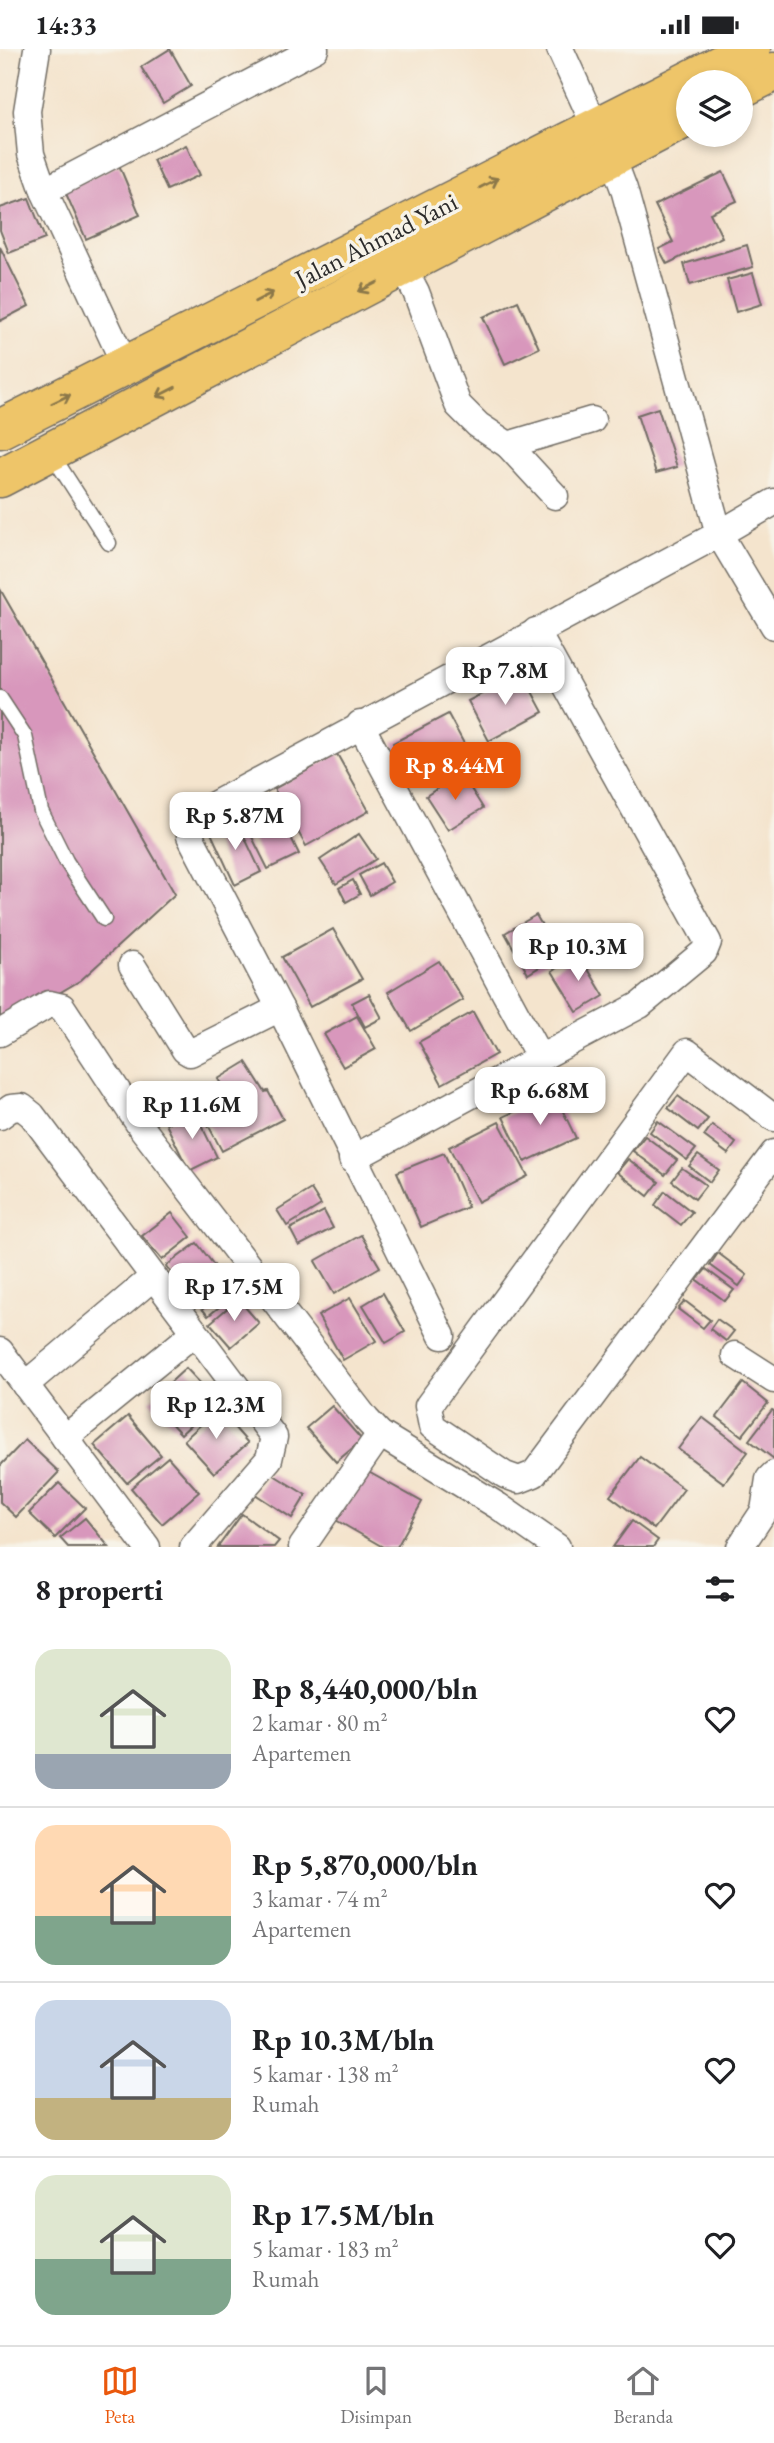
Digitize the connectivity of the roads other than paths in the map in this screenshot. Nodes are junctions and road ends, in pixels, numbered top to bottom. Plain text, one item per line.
1 (37, 49) edge
2 (315, 49) edge
3 (560, 49) edge
4 (751, 49) edge
5 (774, 72) edge
6 (753, 82) edge
7 (676, 121) edge
8 (604, 143) junction
9 (44, 191) junction
10 (404, 269) junction
11 (126, 367) junction
12 (592, 419) dead end
13 (0, 429) edge
14 (508, 445) junction
15 (50, 452) junction
16 (0, 478) edge
17 (555, 496) dead end
18 (774, 502) edge
19 (719, 534) junction
20 (109, 543) dead end
21 (774, 626) edge
22 (536, 631) junction
23 (0, 698) edge
24 (360, 724) junction
25 (104, 919) dead end
26 (132, 965) dead end
27 (280, 1008) junction
28 (0, 1033) edge
29 (540, 1058) junction
30 (0, 1116) edge
31 (774, 1118) edge
32 (774, 1153) edge
33 (352, 1159) junction
34 (152, 1278) junction
35 (194, 1333) junction
36 (442, 1336) dead end
37 (0, 1352) edge
38 (735, 1355) dead end
39 (774, 1380) edge
40 (26, 1385) junction
41 (380, 1434) junction
42 (65, 1438) junction
43 (772, 1478) edge
44 (147, 1547) edge
45 (193, 1547) edge
46 (302, 1547) edge
47 (557, 1547) edge
48 (740, 1547) edge

1 - 9 street
2 - 9 street
3 - 8 street
4 - 8 highway, Jalan Ahmad Yani
5 - 6 highway
7 - 8 highway, Jalan Ahmad Yani
8 - 10 highway, Jalan Ahmad Yani
11 -> 8 highway, Jalan Ahmad Yani
8 - 19 street
9 - 11 street
10 - 14 street
10 -> 15 highway, Jalan Ahmad Yani
13 -> 11 highway, Jalan Ahmad Yani
12 - 14 street
14 - 17 street
15 - 16 highway, Jalan Ahmad Yani
15 - 20 lane
18 - 19 street
19 - 21 street
19 - 22 street
22 - 24 street
22 - 29 street
23 - 25 lane
24 - 27 street
24 - 29 street
26 - 27 street
27 - 33 street
28 - 41 street
29 - 33 street
30 - 34 street
31 - 32 street
33 - 36 street
34 - 35 street
34 - 40 street
35 - 42 street
35 - 45 street
37 - 40 street
38 - 39 street
40 - 42 street
41 - 46 street
41 - 47 street
42 - 44 street
43 - 48 street

